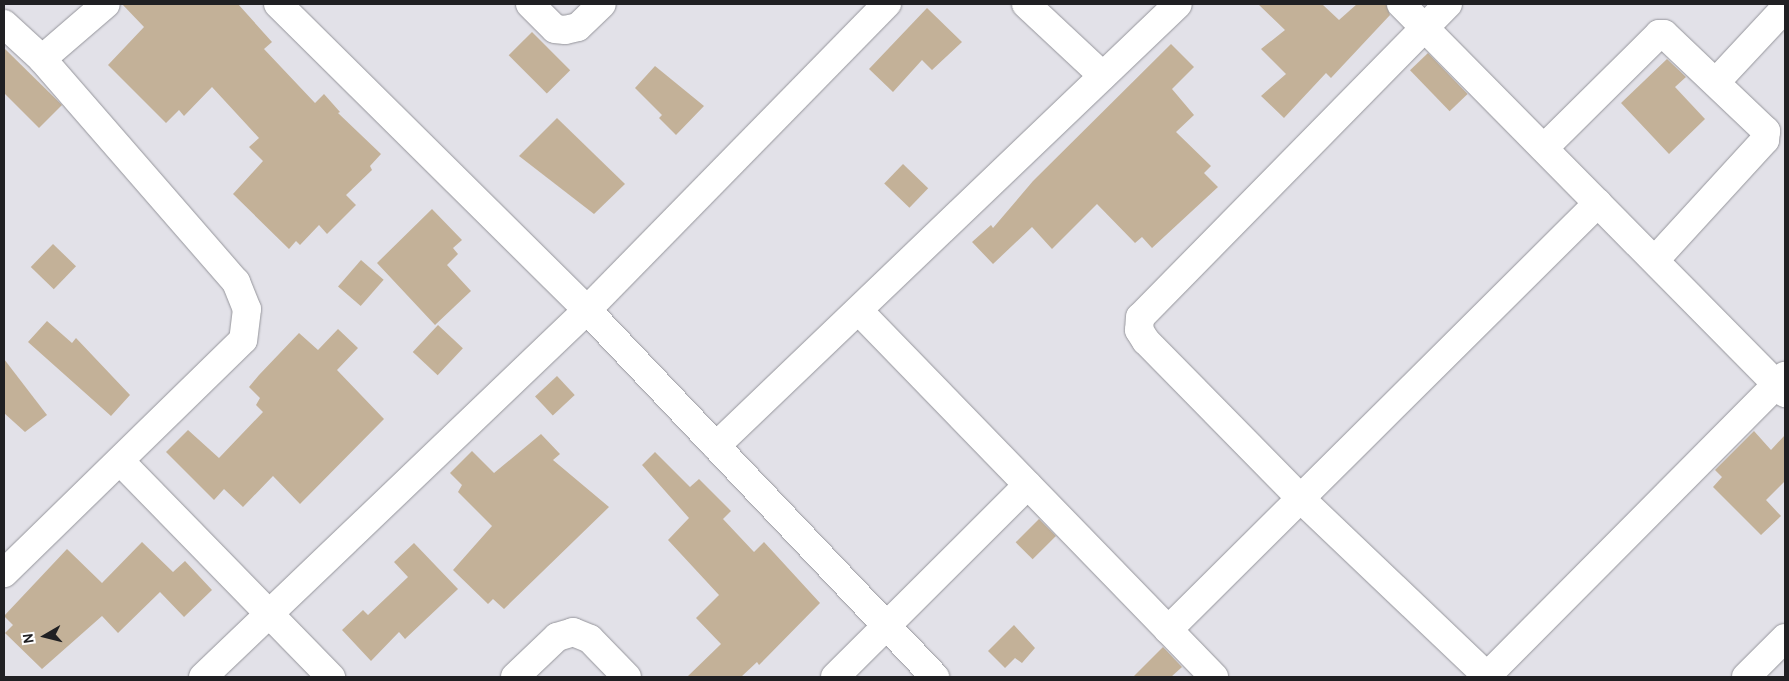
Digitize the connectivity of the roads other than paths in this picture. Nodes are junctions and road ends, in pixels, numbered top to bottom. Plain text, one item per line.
1 (106, 4) edge
2 (278, 4) edge
3 (530, 4) edge
4 (602, 4) edge
5 (1026, 4) edge
6 (1178, 4) edge
7 (1401, 4) edge
8 (1448, 4) edge
9 (882, 6) edge
10 (1785, 8) edge
11 (4, 24) edge
12 (1424, 27) junction
13 (42, 59) junction
14 (1103, 76) junction
15 (1716, 82) junction
16 (1544, 148) junction
17 (1598, 203) junction
18 (1655, 260) junction
19 (587, 310) junction
20 (858, 311) junction
21 (1783, 384) edge
22 (716, 446) junction
23 (121, 462) junction
24 (1028, 485) junction
25 (1301, 499) junction
26 (4, 573) edge
27 (270, 613) junction
28 (886, 625) junction
29 (1168, 630) junction
30 (1785, 638) edge
31 (203, 677) edge
32 (331, 677) edge
33 (515, 677) edge
34 (628, 677) edge
35 (835, 677) edge
36 (935, 677) edge
37 (1214, 677) edge
38 (1487, 677) edge
39 (1746, 677) edge

1 - 13 street
2 - 19 street
3 - 4 street
5 - 14 street
6 - 14 street
7 - 12 street
8 - 12 street
9 - 19 street
10 - 15 street
11 - 13 street
12 - 16 street
12 - 25 street
13 - 23 street
14 - 20 street
15 - 16 street
15 - 18 street
16 - 17 street
17 - 18 street
17 - 25 street
18 - 21 street
19 - 22 street
19 - 27 street
20 - 22 street
20 - 24 street
21 - 38 street
22 - 28 street
23 - 26 street
23 - 27 street
24 - 28 street
24 - 29 street
25 - 29 street
25 - 38 street
27 - 31 street
27 - 32 street
28 - 35 street
28 - 36 street
29 - 37 street
30 - 39 street
33 - 34 street

